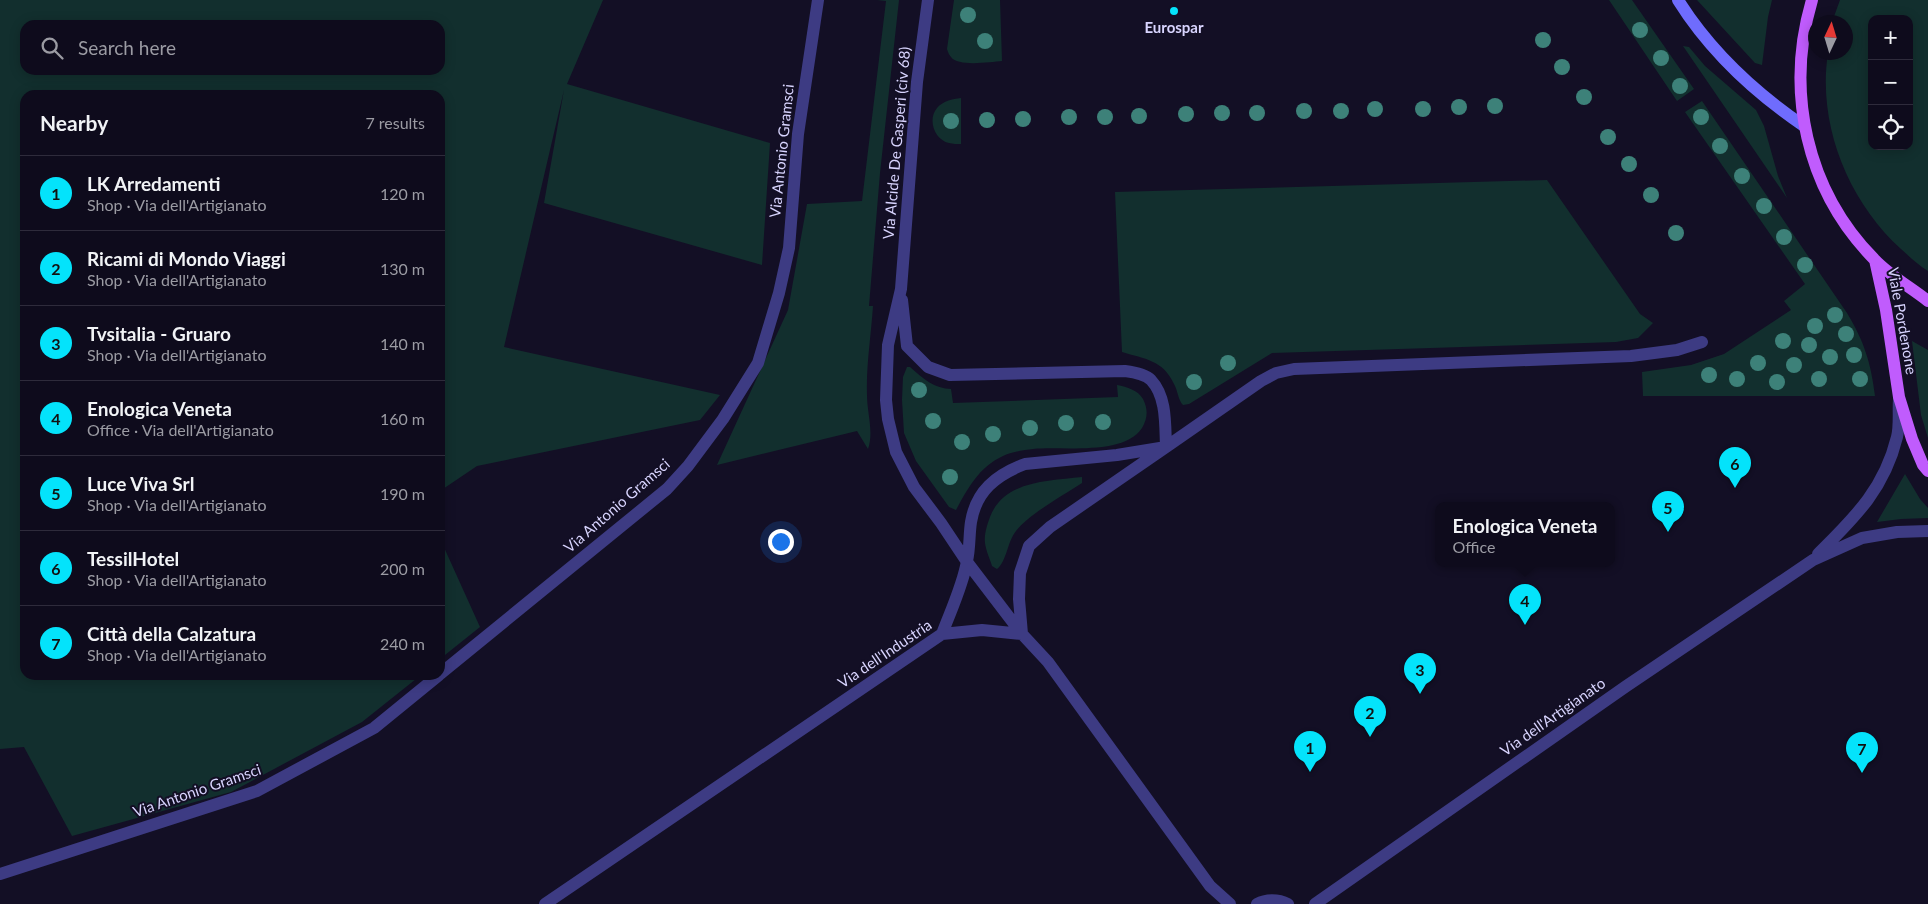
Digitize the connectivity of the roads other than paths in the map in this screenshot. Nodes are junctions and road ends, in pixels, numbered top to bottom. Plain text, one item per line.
1 (818, 0) edge
2 (928, 0) edge
3 (1678, 0) edge
4 (1812, 0) edge
5 (1804, 126) junction
6 (1875, 260) junction
7 (901, 289) junction
8 (1928, 301) edge
9 (1702, 342) dead end
10 (1899, 397) junction
11 (1166, 447) junction
12 (1928, 471) edge
13 (1928, 531) edge
14 (1813, 560) junction
15 (967, 562) junction
16 (942, 634) junction
17 (1022, 634) junction
18 (445, 671) edge
19 (434, 680) edge
20 (0, 874) edge
21 (545, 904) edge
22 (1230, 904) edge
23 (1257, 904) edge
24 (1288, 904) edge
25 (1315, 904) edge

1 - 18 street, Via Antonio Gramsci
2 - 7 street, Via Alcide De Gasperi (civ 68)
3 - 5 main road
4 - 5 main road
5 - 6 main road
6 - 8 main road
6 - 10 main road, Viale Pordenone
7 - 11 street, Via Alcide De Gasperi (civ 68)
7 - 15 street, Via Alcide De Gasperi (civ 68)
9 - 11 street
10 - 12 main road, Viale Pordenone
10 - 14 street
11 - 15 street
11 - 17 street
13 - 14 street
14 - 25 street, Via dell'Artigianato
15 - 16 street
15 - 17 street, Via Alcide De Gasperi (civ 68)
16 - 17 street, Via dell'Industria
16 - 21 street, Via dell'Industria
17 - 22 street
19 - 20 street, Via Antonio Gramsci
23 - 24 street

